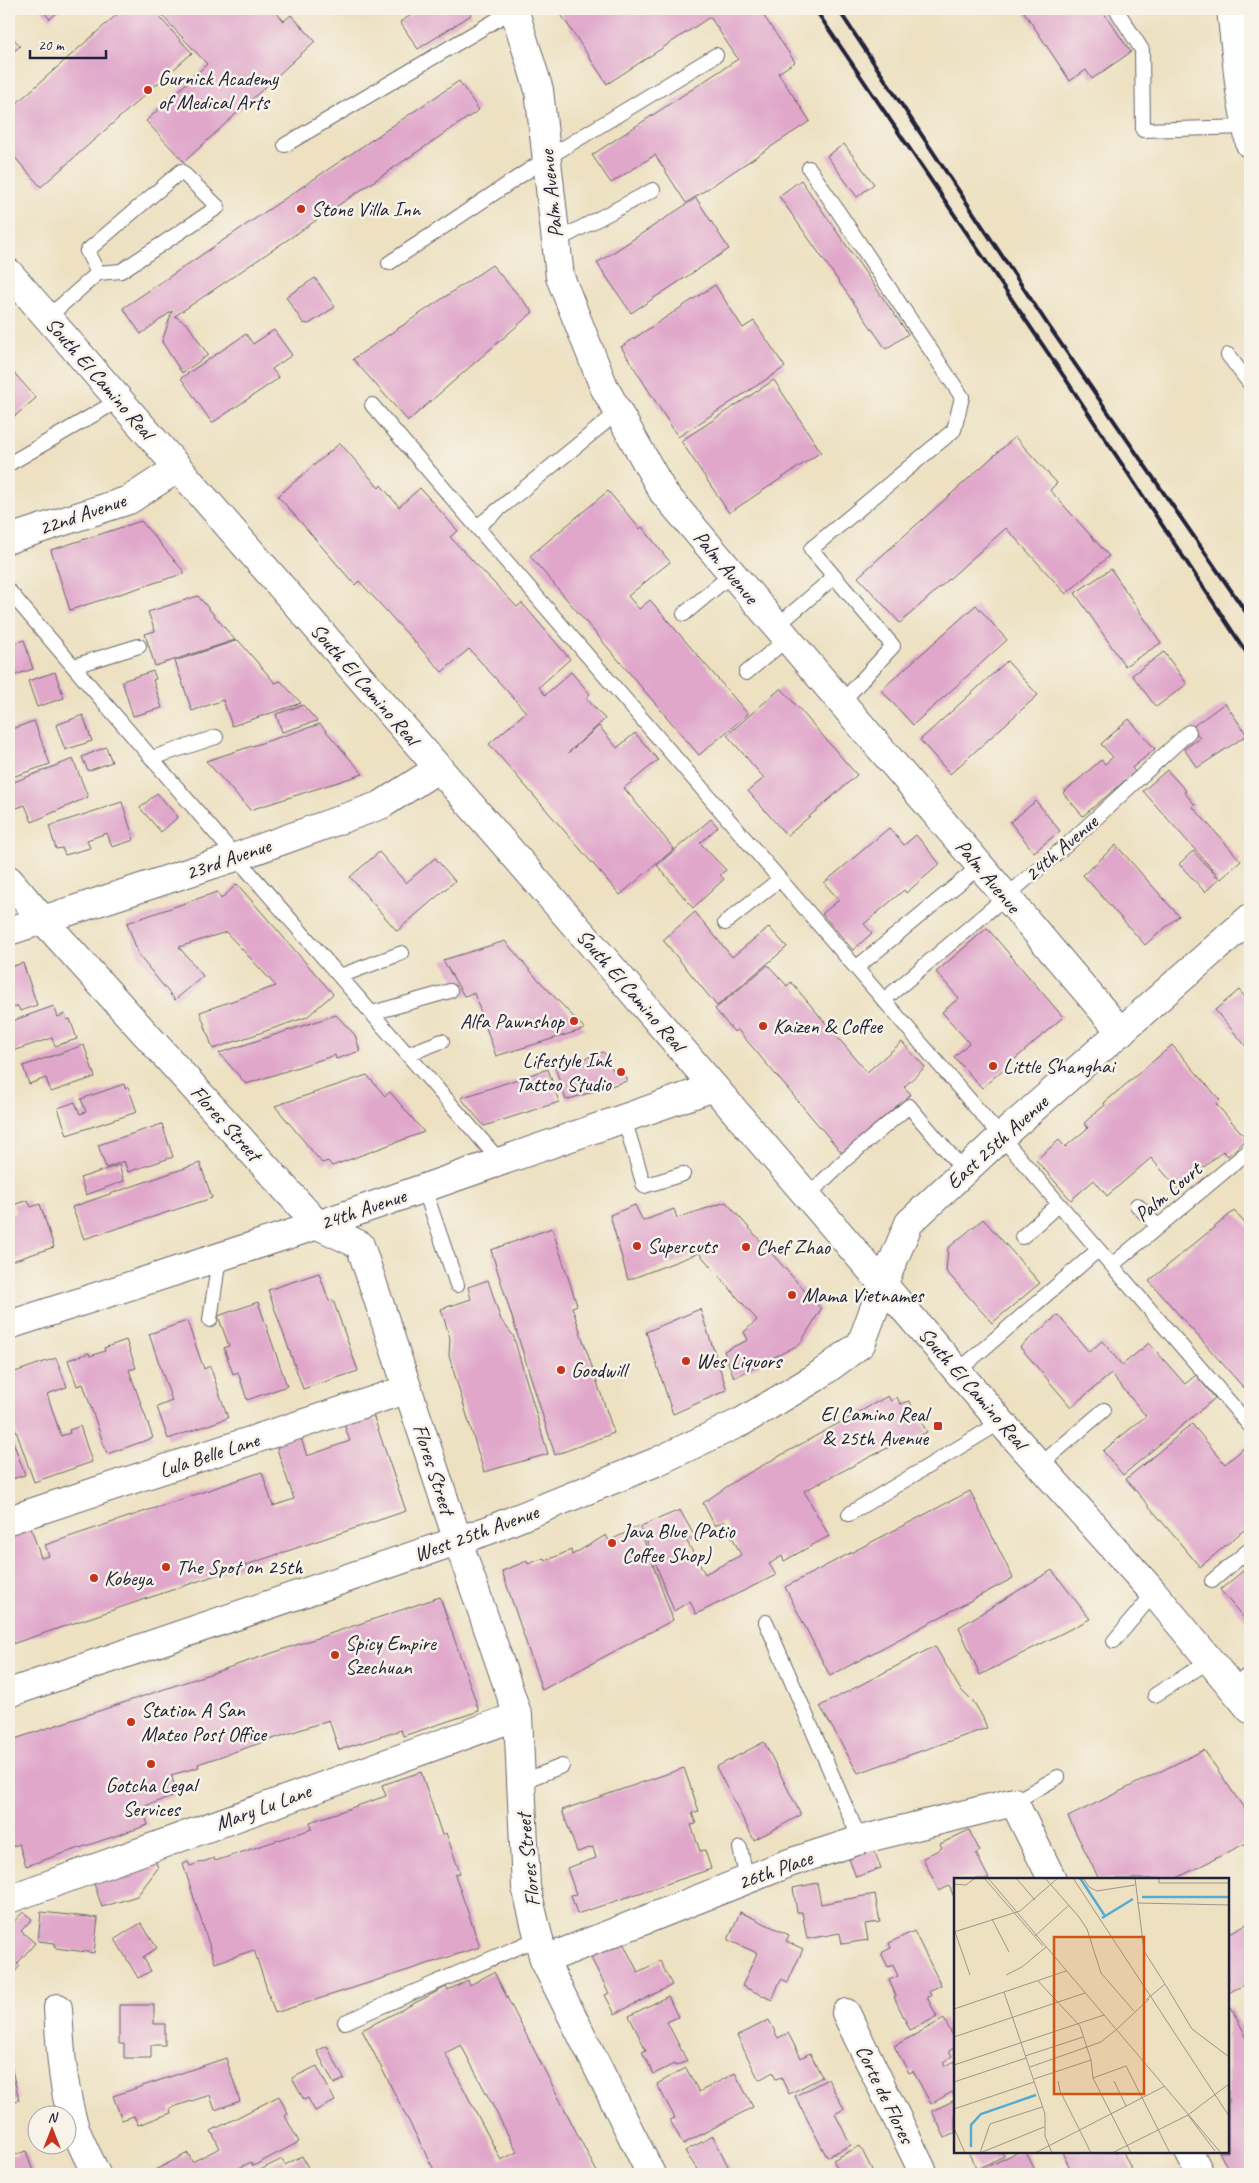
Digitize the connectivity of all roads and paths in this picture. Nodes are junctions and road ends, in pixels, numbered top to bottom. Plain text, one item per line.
1 (515, 9) edge
2 (1116, 9) edge
3 (1232, 9) edge
4 (716, 55) dead end
5 (1248, 136) edge
6 (285, 146) dead end
7 (547, 158) junction
8 (809, 168) dead end
9 (653, 190) dead end
10 (556, 242) junction
11 (389, 263) dead end
12 (9, 273) edge
13 (98, 273) junction
14 (48, 317) junction
15 (1228, 354) dead end
16 (1250, 384) edge
17 (118, 400) junction
18 (372, 405) dead end
19 (618, 412) junction
20 (9, 464) edge
21 (178, 468) junction
22 (477, 527) junction
23 (9, 539) edge
24 (732, 574) junction
25 (834, 576) junction
26 (9, 591) edge
27 (684, 614) dead end
28 (782, 632) junction
29 (139, 646) dead end
30 (74, 666) junction
31 (746, 673) dead end
32 (841, 703) junction
33 (1189, 732) dead end
34 (216, 737) dead end
35 (152, 758) junction
36 (439, 768) junction
37 (236, 857) junction
38 (980, 866) junction
39 (780, 879) junction
40 (9, 880) edge
41 (1005, 896) junction
42 (43, 920) junction
43 (725, 923) dead end
44 (1248, 925) edge
45 (9, 931) edge
46 (402, 954) dead end
47 (856, 968) junction
48 (340, 976) junction
49 (450, 991) dead end
50 (884, 1000) junction
51 (372, 1013) junction
52 (1121, 1032) junction
53 (442, 1041) dead end
54 (408, 1054) junction
55 (714, 1087) junction
56 (624, 1118) junction
57 (1002, 1136) junction
58 (1250, 1150) edge
59 (500, 1161) junction
60 (964, 1172) junction
61 (683, 1174) dead end
62 (424, 1188) junction
63 (807, 1196) junction
64 (1059, 1204) junction
65 (1136, 1205) dead end
66 (318, 1225) junction
67 (1158, 1226) junction
68 (1022, 1237) dead end
69 (1098, 1250) junction
70 (219, 1258) junction
71 (1112, 1265) junction
72 (457, 1284) dead end
73 (883, 1285) junction
74 (210, 1320) dead end
75 (9, 1325) edge
76 (958, 1371) junction
77 (408, 1389) junction
78 (1104, 1410) dead end
79 (1001, 1422) junction
80 (1250, 1426) edge
81 (1040, 1465) junction
82 (849, 1514) dead end
83 (9, 1520) edge
84 (458, 1541) junction
85 (1250, 1549) edge
86 (1212, 1582) dead end
87 (1154, 1593) junction
88 (766, 1622) dead end
89 (1114, 1641) dead end
90 (1211, 1660) junction
91 (1241, 1680) edge
92 (9, 1693) edge
93 (1154, 1695) dead end
94 (1250, 1709) edge
95 (518, 1716) junction
96 (562, 1766) dead end
97 (1058, 1777) dead end
98 (521, 1782) junction
99 (1014, 1802) junction
100 (860, 1840) junction
101 (740, 1848) dead end
102 (1052, 1878) edge
103 (747, 1880) junction
104 (9, 1899) edge
105 (542, 1949) junction
106 (58, 2008) dead end
107 (846, 2013) dead end
108 (345, 2022) dead end
109 (1190, 2153) edge
110 (643, 2171) edge
111 (96, 2174) edge
112 (924, 2174) edge
113 (1200, 2174) edge

1 - 6 lane
1 - 7 street, Palm Avenue
2 - 5 lane
3 - 5 street
4 - 7 lane
7 - 10 street, Palm Avenue
7 - 11 lane
8 - 25 lane
9 - 10 lane
10 - 19 street, Palm Avenue
12 - 14 street, South El Camino Real
13 - 13 lane
13 - 14 lane
14 - 17 street, South El Camino Real
15 - 16 lane
17 - 20 lane
17 - 21 street, South El Camino Real
18 - 22 lane
19 - 22 lane
19 - 24 street, Palm Avenue
21 - 23 street, 22nd Avenue
21 - 36 street, South El Camino Real
22 - 39 lane
24 - 27 lane
24 - 28 street, Palm Avenue
25 - 28 lane
25 - 32 lane
26 - 30 lane
28 - 31 lane
28 - 32 street, Palm Avenue
29 - 30 lane
30 - 35 lane
32 - 38 street, Palm Avenue
33 - 41 lane, 24th Avenue
34 - 35 lane
35 - 37 lane
36 - 37 street, 23rd Avenue
36 - 55 street, South El Camino Real
37 - 42 street, 23rd Avenue
37 - 48 lane
38 - 41 street, Palm Avenue
38 - 47 lane
39 - 43 lane
39 - 47 lane
40 - 42 street, Flores Street
41 - 50 lane, 24th Avenue
41 - 52 street, Palm Avenue
42 - 45 street, 23rd Avenue
42 - 66 street, Flores Street
44 - 52 street, East 25th Avenue
46 - 48 lane
47 - 50 lane
48 - 51 lane
49 - 51 lane
50 - 57 lane
51 - 54 lane
52 - 57 street, East 25th Avenue
53 - 54 lane
54 - 59 lane
55 - 56 street, 24th Avenue
55 - 63 street, South El Camino Real
56 - 59 street, 24th Avenue
56 - 61 lane
57 - 60 street, East 25th Avenue
57 - 64 lane
58 - 67 lane, Palm Court
59 - 62 street, 24th Avenue
60 - 63 lane
60 - 73 street, East 25th Avenue
62 - 66 street, 24th Avenue
62 - 72 lane
63 - 73 street, South El Camino Real
64 - 68 lane
64 - 69 lane
65 - 67 lane
66 - 70 street, 24th Avenue
66 - 77 street, Flores Street
67 - 71 lane, Palm Court
69 - 71 lane
69 - 76 lane
70 - 74 lane
70 - 75 street, 24th Avenue
71 - 80 lane
73 - 76 street, South El Camino Real
73 - 84 street, West 25th Avenue
76 - 79 street, South El Camino Real
77 - 83 street, Lula Belle Lane
77 - 84 street, Flores Street
78 - 81 lane
79 - 81 street, South El Camino Real
79 - 82 lane
81 - 87 street, South El Camino Real
84 - 92 street, West 25th Avenue
84 - 95 street, Flores Street
85 - 86 lane
87 - 89 lane
87 - 90 street, South El Camino Real
88 - 100 lane
90 - 91 street, South El Camino Real
90 - 93 lane
91 - 94 street, South El Camino Real
95 - 98 street, Flores Street
95 - 104 street, Mary Lu Lane
96 - 98 lane
97 - 99 lane
98 - 105 street, Flores Street
99 - 100 street, 26th Place
99 - 102 street
100 - 103 street, 26th Place
101 - 103 lane
103 - 105 street, 26th Place
105 - 108 lane
105 - 110 street, Flores Street
106 - 111 street
107 - 112 street, Corte de Flores
109 - 113 street

